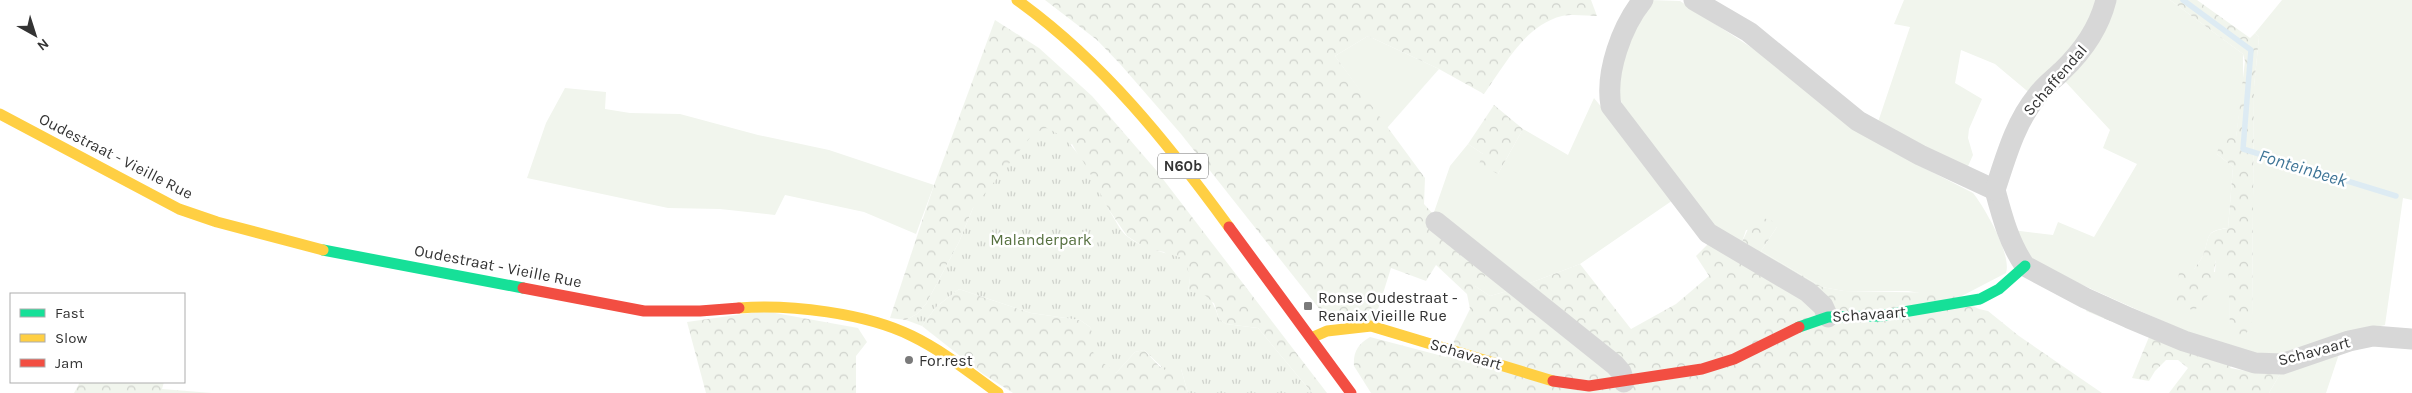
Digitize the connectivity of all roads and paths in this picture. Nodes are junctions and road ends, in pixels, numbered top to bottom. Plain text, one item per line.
1 (1017, 0) edge
2 (1643, 0) edge
3 (1694, 0) edge
4 (2106, 0) edge
5 (0, 114) edge
6 (1994, 190) junction
7 (1436, 222) dead end
8 (2025, 266) junction
9 (1828, 317) junction
10 (1311, 338) junction
11 (2412, 339) edge
12 (1624, 382) junction
13 (998, 393) edge
14 (1352, 393) edge

1 - 10 street, N60b
2 - 9 street
3 - 6 street
4 - 6 street, Schaffendal
5 - 13 street, Oudestraat - Vieille Rue
6 - 8 street
7 - 12 street
8 - 9 street, Schavaart
8 - 11 street, Schavaart
9 - 12 street, Schavaart
10 - 12 street, Schavaart
10 - 14 street, N60b

